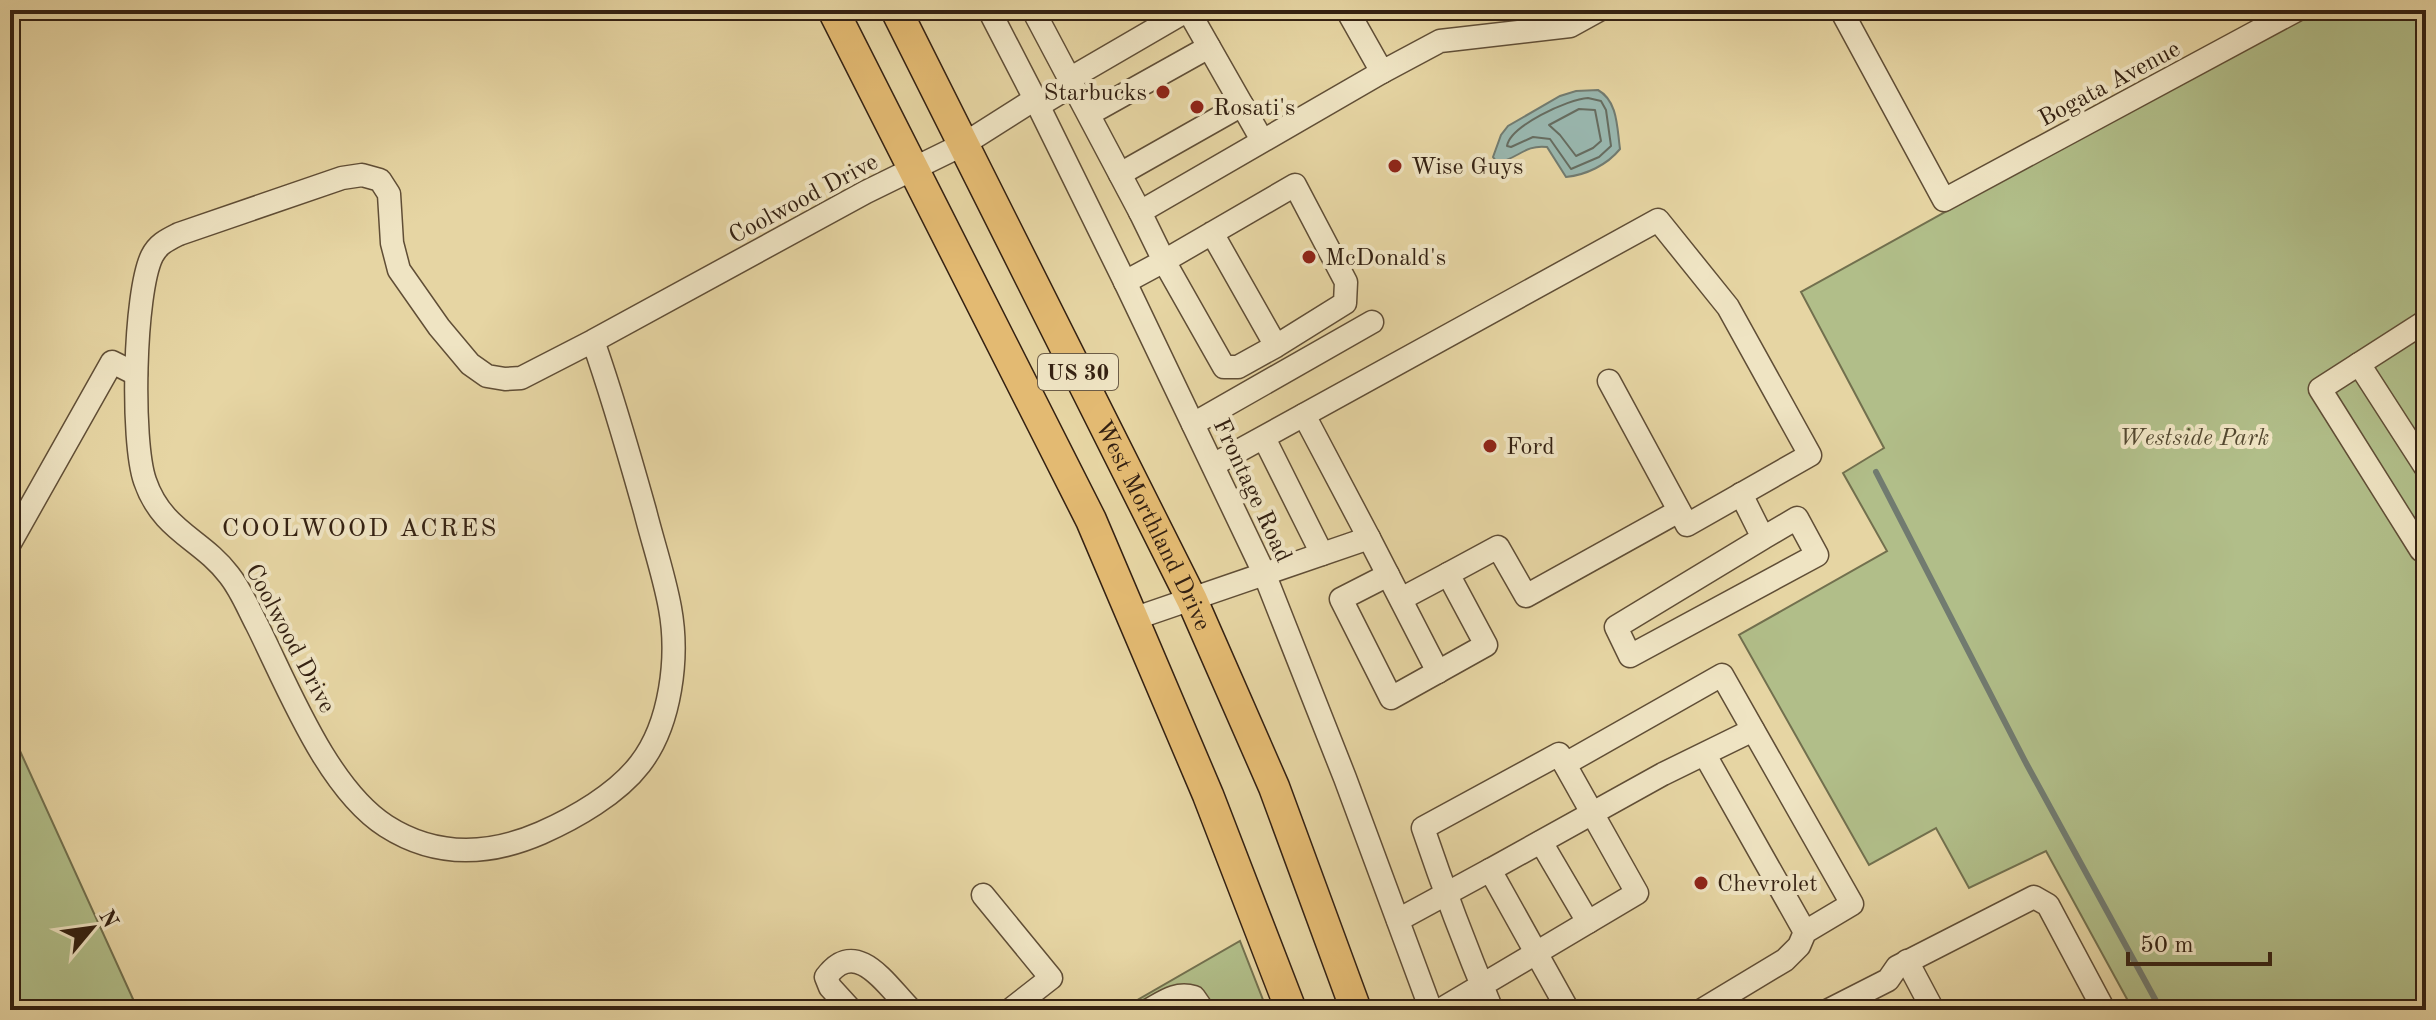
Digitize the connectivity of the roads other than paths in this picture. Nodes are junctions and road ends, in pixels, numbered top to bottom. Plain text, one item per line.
1 (833, 10) edge
2 (896, 10) edge
3 (989, 10) edge
4 (1033, 10) edge
5 (1347, 10) edge
6 (1599, 10) edge
7 (1841, 10) edge
8 (2297, 10) edge
9 (1209, 47) junction
10 (1382, 72) junction
11 (1071, 78) junction
12 (1035, 99) junction
13 (1242, 105) junction
14 (1089, 114) junction
15 (1262, 140) junction
16 (964, 144) junction
17 (913, 169) junction
18 (1120, 174) junction
19 (1140, 212) junction
20 (1212, 233) junction
21 (1164, 261) junction
22 (1125, 282) junction
23 (2426, 321) edge
24 (1372, 322) dead end
25 (593, 341) junction
26 (1276, 346) junction
27 (2359, 364) junction
28 (136, 374) junction
29 (1609, 381) dead end
30 (1304, 415) junction
31 (1193, 424) junction
32 (1264, 438) junction
33 (1213, 465) junction
34 (2426, 468) edge
35 (1741, 494) junction
36 (1679, 511) junction
37 (1369, 538) junction
38 (1763, 538) junction
39 (10, 543) edge
40 (2426, 547) edge
41 (1322, 554) junction
42 (1264, 573) junction
43 (1448, 574) junction
44 (1388, 575) junction
45 (1401, 599) junction
46 (1192, 600) junction
47 (1133, 619) junction
48 (1438, 672) junction
49 (1753, 730) junction
50 (1705, 755) junction
51 (1565, 764) junction
52 (1592, 813) junction
53 (1541, 842) junction
54 (1490, 870) junction
55 (983, 895) dead end
56 (1446, 895) junction
57 (1398, 920) junction
58 (1588, 922) junction
59 (1805, 932) junction
60 (1537, 953) junction
61 (1907, 961) junction
62 (1482, 985) junction
63 (851, 1010) edge
64 (911, 1010) edge
65 (1010, 1010) edge
66 (1149, 1010) edge
67 (1203, 1010) edge
68 (1291, 1010) edge
69 (1356, 1010) edge
70 (1431, 1010) edge
71 (1440, 1010) edge
72 (1492, 1010) edge
73 (1568, 1010) edge
74 (1702, 1010) edge
75 (1829, 1010) edge
76 (1933, 1010) edge
77 (2104, 1010) edge

1 - 17 highway, US 30
2 - 16 highway, West Morthland Drive / US 30
3 - 12 street, Frontage Road
4 - 11 street
5 - 10 street
6 - 10 street
7 - 8 street, Bogata Avenue
9 - 11 street
9 - 13 street
9 - 14 street
10 - 15 street
11 - 12 street, Coolwood Drive
11 - 14 street
12 - 16 street, Coolwood Drive
12 - 22 street, Frontage Road
13 - 15 street
13 - 18 street
14 - 18 street
15 - 19 street
16 - 17 street, Coolwood Drive
16 - 46 highway, West Morthland Drive / US 30
17 - 25 street, Coolwood Drive
17 - 47 highway, US 30
18 - 19 street
19 - 21 street
20 - 21 street
20 - 26 street
20 - 26 street
21 - 22 street
21 - 26 street
22 - 31 street, Frontage Road
23 - 27 street
24 - 31 street
25 - 28 street, Coolwood Drive
25 - 28 street, Coolwood Drive
27 - 34 street
27 - 40 street
28 - 39 street
29 - 36 street
30 - 32 street
30 - 35 street
30 - 37 street
31 - 33 street, Frontage Road
32 - 33 street
32 - 41 street
33 - 42 street, Frontage Road
35 - 36 street
35 - 38 street
36 - 43 street
37 - 41 street
37 - 44 street
38 - 38 street
41 - 42 street
42 - 46 street
42 - 57 street, Frontage Road
43 - 45 street
43 - 48 street
44 - 45 street
44 - 48 street
45 - 48 street
46 - 47 street
46 - 69 highway, West Morthland Drive / US 30
47 - 68 highway, US 30
49 - 50 street
49 - 51 street
49 - 59 street
50 - 52 street
50 - 59 street
51 - 52 street
51 - 56 street
52 - 53 street
52 - 58 street
53 - 54 street
53 - 58 street
54 - 56 street
54 - 60 street
55 - 65 street
56 - 57 street
56 - 62 street
57 - 70 street, Frontage Road
58 - 60 street
59 - 74 street
60 - 62 street
60 - 73 street
61 - 75 street
61 - 76 street
61 - 77 street
62 - 71 street
62 - 72 street
63 - 64 street
66 - 67 street

